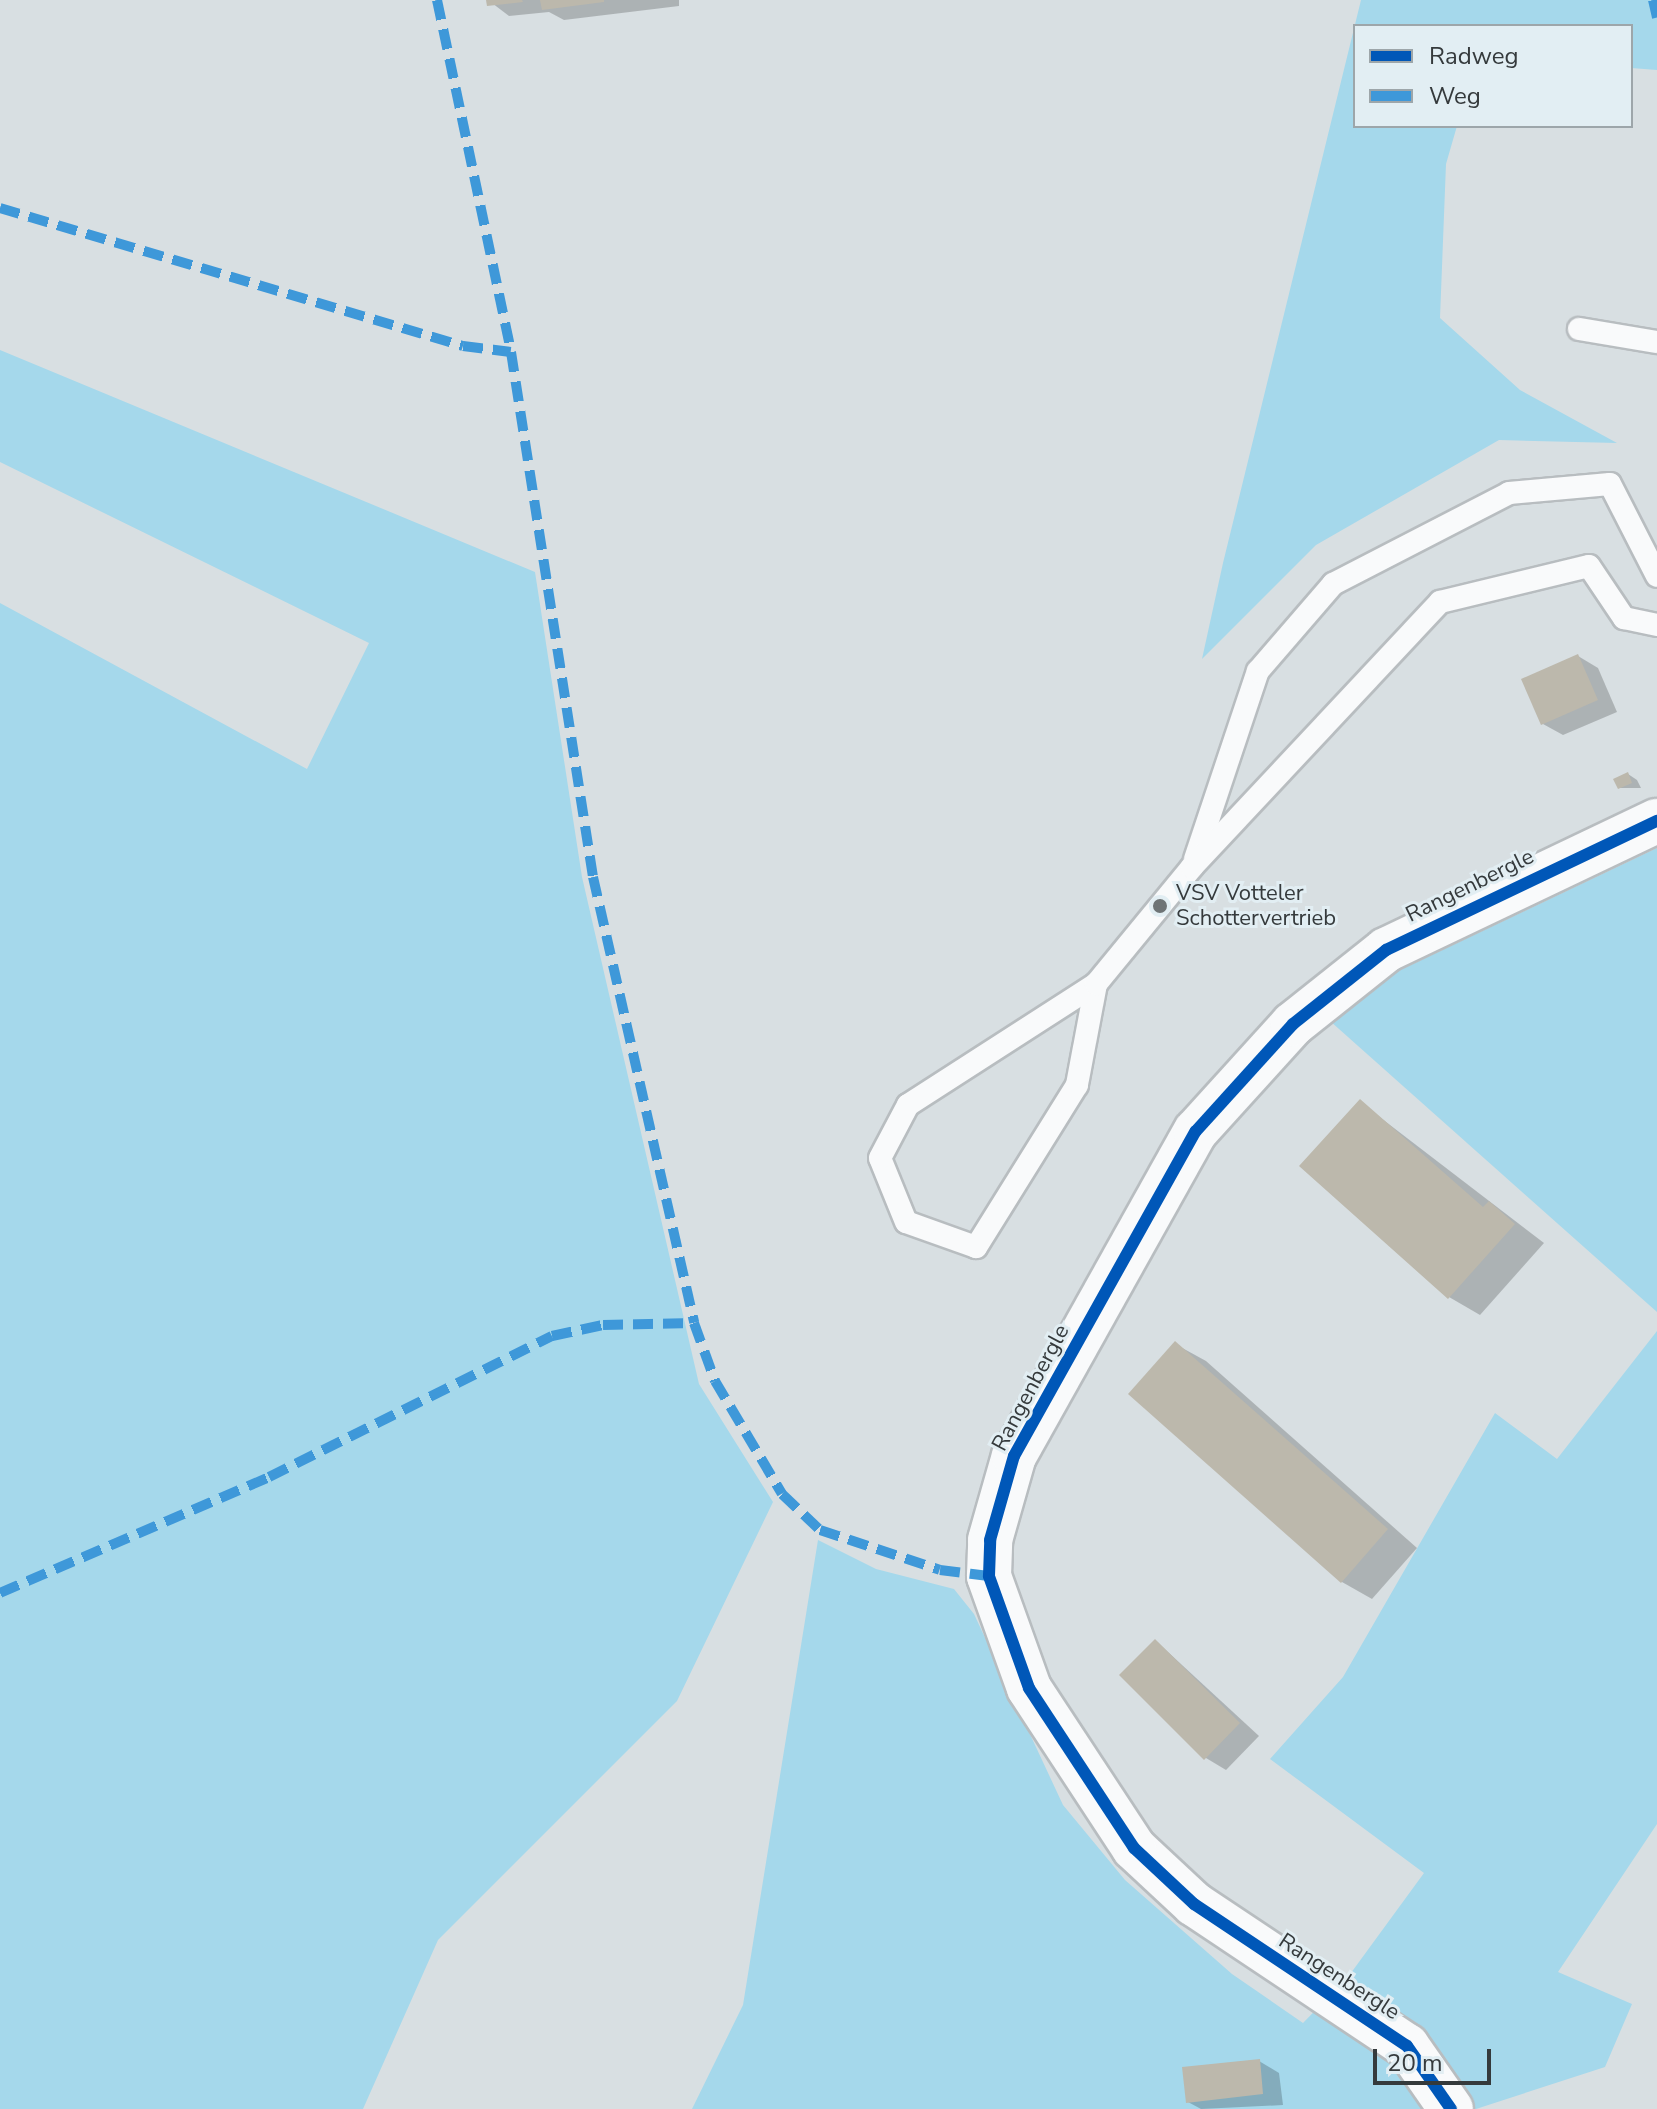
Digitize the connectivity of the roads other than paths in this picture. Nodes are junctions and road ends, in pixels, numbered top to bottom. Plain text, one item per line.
1 (1579, 329) dead end
2 (1657, 342) edge
3 (1657, 576) edge
4 (1657, 624) edge
5 (1657, 821) edge
6 (1192, 867) junction
7 (1096, 984) junction
8 (1451, 2109) edge

1 - 2 lane
3 - 6 lane
4 - 6 lane
5 - 8 street, Rangenbergle
6 - 7 lane
7 - 7 lane

